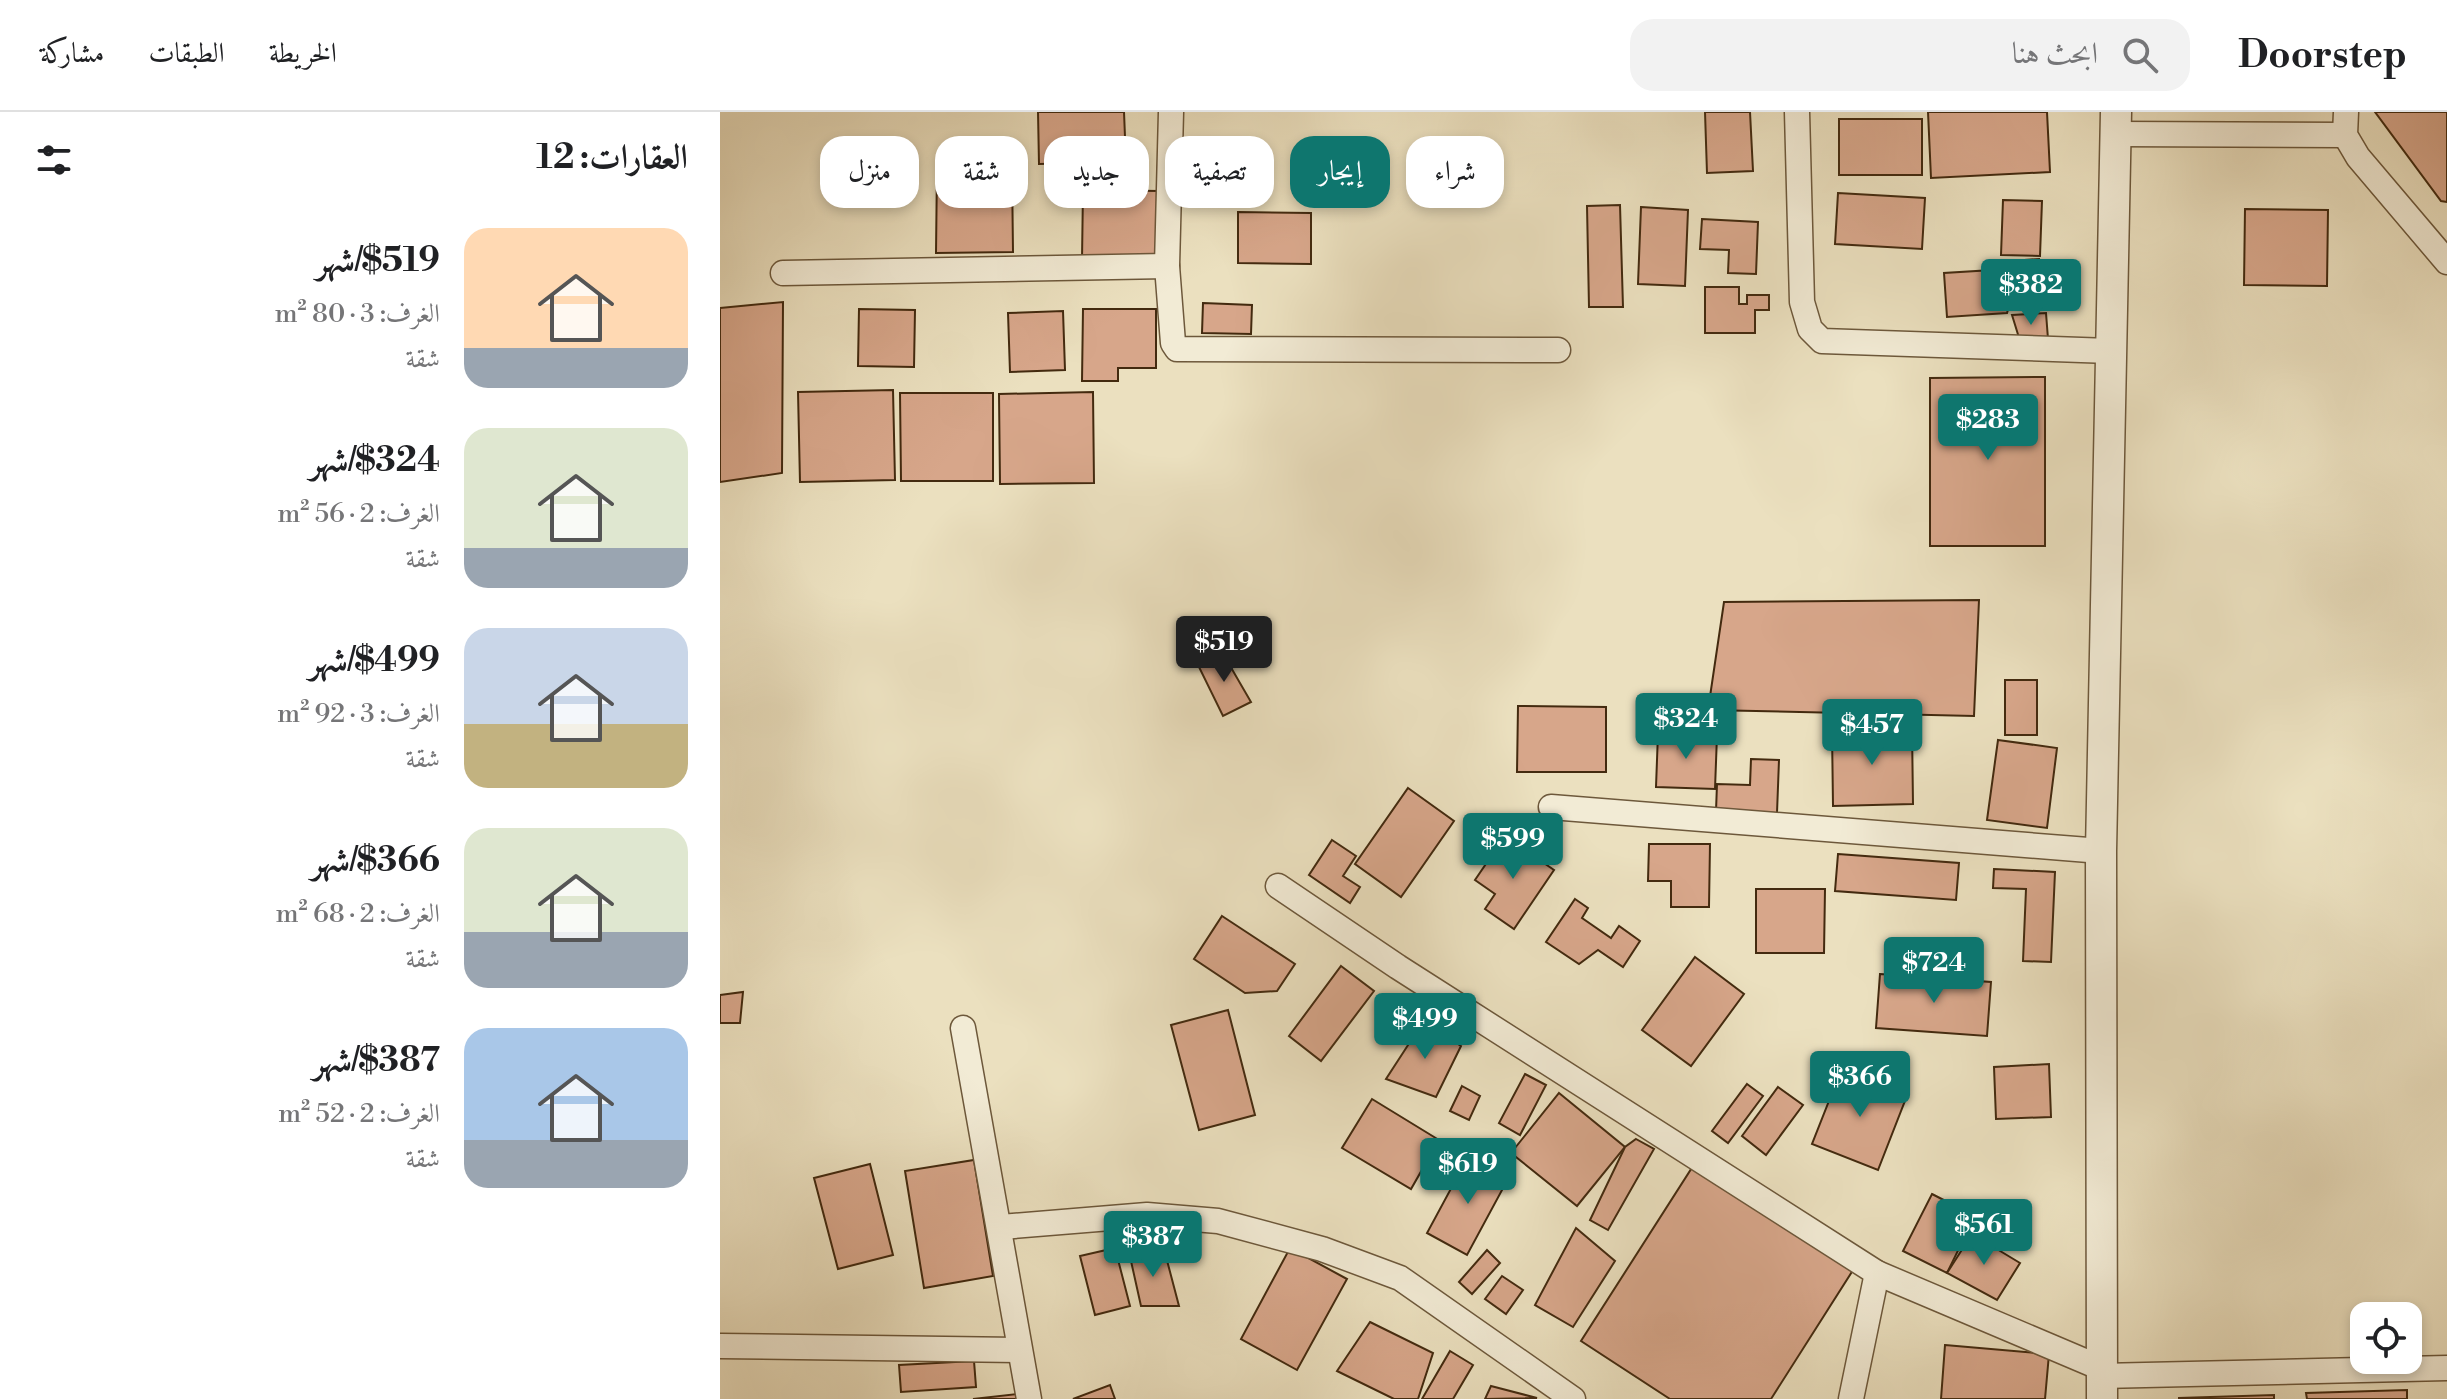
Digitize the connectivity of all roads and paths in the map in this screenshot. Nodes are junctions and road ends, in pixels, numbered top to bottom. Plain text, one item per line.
1 (1171, 112) edge
2 (1797, 112) edge
3 (2116, 123) edge
4 (2345, 123) edge
5 (2447, 262) edge
6 (1167, 266) junction
7 (783, 273) dead end
8 (1558, 350) dead end
9 (2110, 351) junction
10 (1551, 807) dead end
11 (2101, 851) junction
12 (1278, 886) dead end
13 (963, 1028) dead end
14 (1001, 1227) junction
15 (1877, 1273) junction
16 (720, 1346) edge
17 (1019, 1350) junction
18 (2447, 1368) edge
19 (2101, 1381) edge
20 (1029, 1399) edge
21 (1573, 1399) edge
22 (1851, 1399) edge

1 - 6 street
2 - 9 street
3 - 4 street
3 - 9 street
4 - 5 street
6 - 7 street
6 - 8 street
9 - 11 street
10 - 11 street
11 - 19 street
12 - 15 street
13 - 14 street
14 - 17 street
14 - 21 street
15 - 19 street
15 - 22 street
16 - 17 street
17 - 20 street
18 - 19 street

